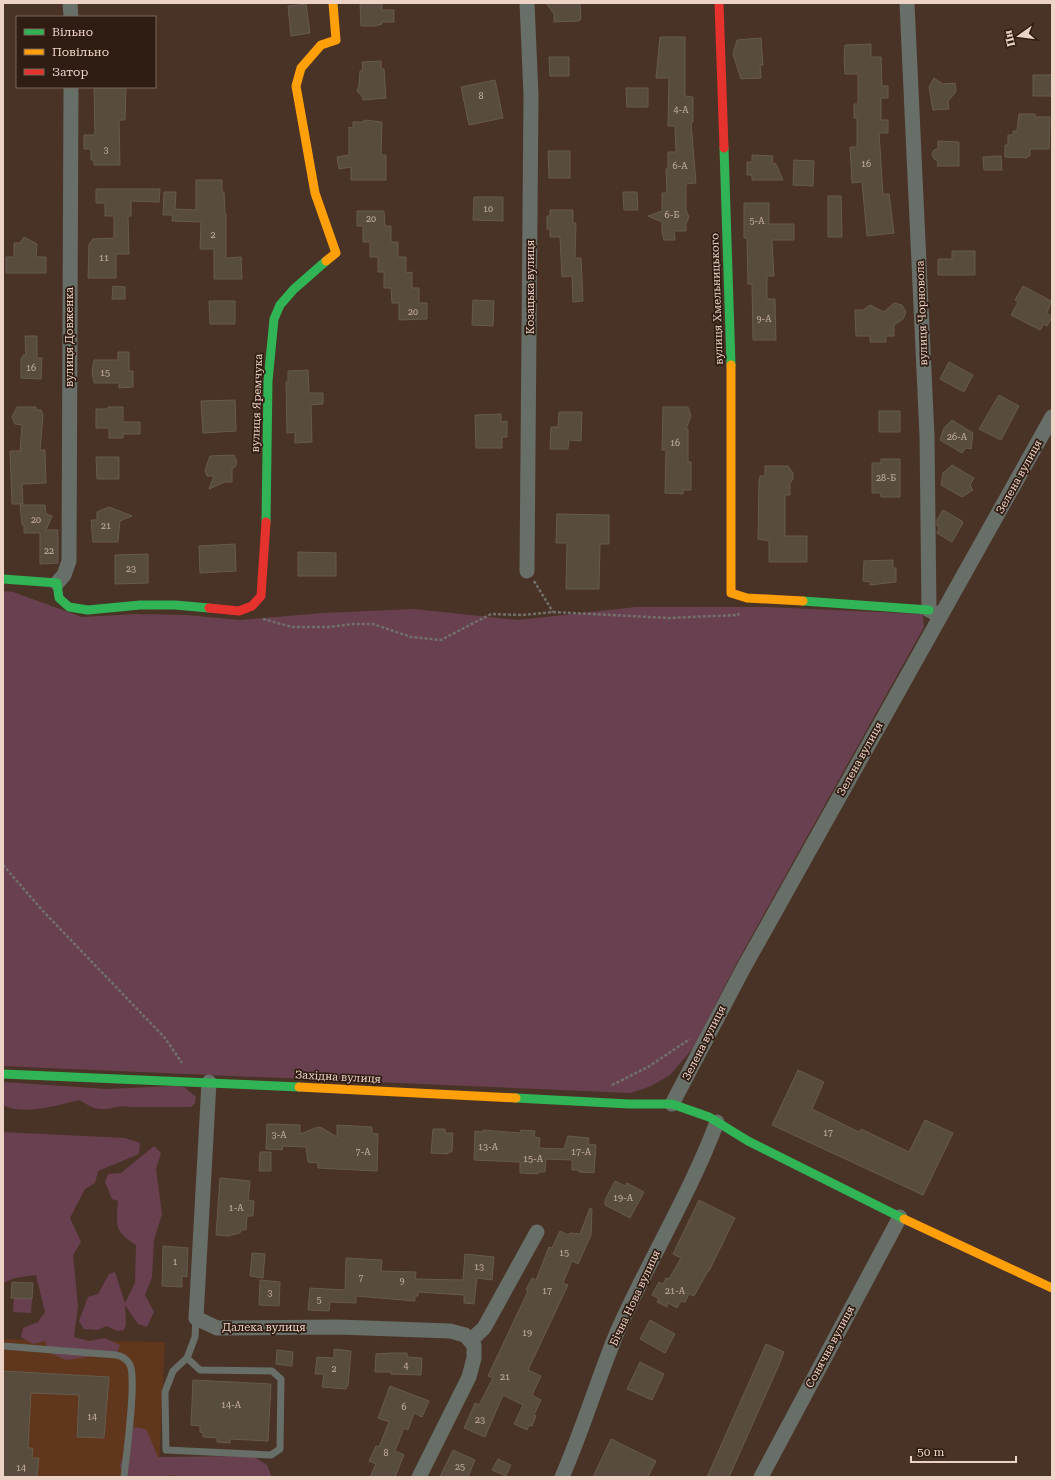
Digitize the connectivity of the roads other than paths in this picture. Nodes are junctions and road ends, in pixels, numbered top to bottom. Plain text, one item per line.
1 (70, 3) edge
2 (333, 3) edge
3 (527, 3) edge
4 (719, 3) edge
5 (907, 3) edge
6 (70, 16) edge
7 (71, 88) edge
8 (1052, 417) edge
9 (527, 571) road end
10 (3, 579) edge
11 (57, 583) junction
12 (935, 613) junction
13 (3, 1074) edge
14 (202, 1082) junction
15 (672, 1104) junction
16 (717, 1122) junction
17 (900, 1218) junction
18 (537, 1232) dead end
19 (1052, 1288) edge
20 (196, 1318) junction
21 (470, 1341) junction
22 (3, 1346) edge
23 (187, 1358) junction
24 (124, 1477) edge
25 (419, 1477) edge
26 (562, 1477) edge
27 (761, 1477) edge

1 - 6 street
2 - 11 street, вулиця Яремчука
3 - 9 street, Козацька вулиця
4 - 12 street, вулиця Хмельницького
5 - 12 street, вулиця Чорновола
7 - 11 street, вулиця Довженка
8 - 12 street, Зелена вулиця
10 - 11 street
12 - 15 street, Зелена вулиця
13 - 14 street, Західна вулиця
14 - 15 street, Західна вулиця
14 - 20 street
15 - 16 street, Західна вулиця
16 - 17 street, Західна вулиця
16 - 26 street, Бічна Нова вулиця
17 - 19 street, Західна вулиця
17 - 27 street, Сонячна вулиця
18 - 21 street
20 - 21 street, Далека вулиця
20 - 23 lane
21 - 25 street
22 - 24 lane
23 - 23 lane

